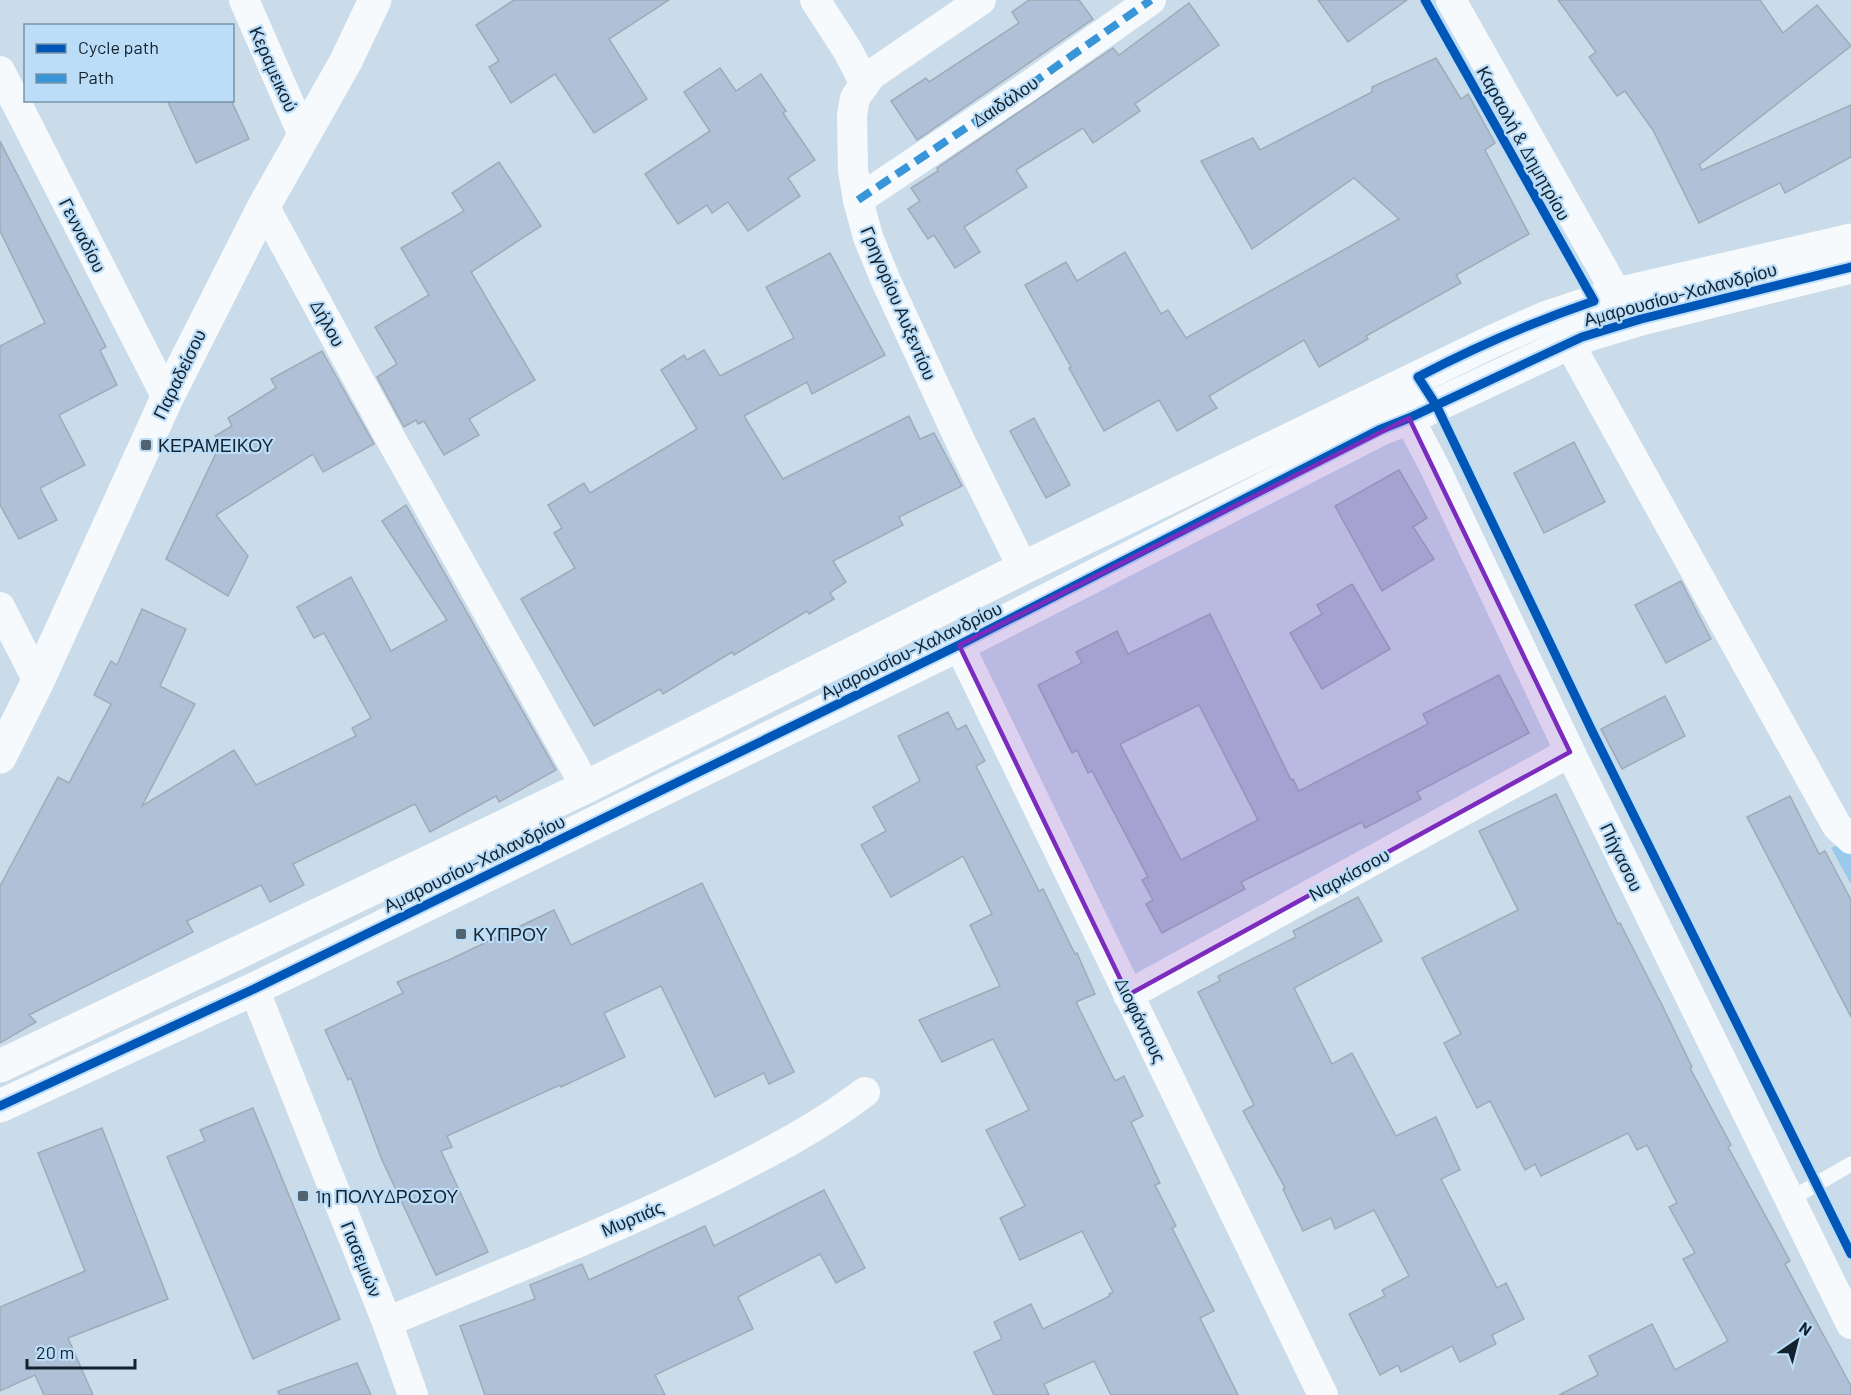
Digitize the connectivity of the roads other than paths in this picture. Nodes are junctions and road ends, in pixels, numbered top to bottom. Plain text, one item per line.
1 (244, 0) edge
2 (375, 0) edge
3 (815, 0) edge
4 (981, 0) edge
5 (1151, 0) edge
6 (1451, 0) edge
7 (0, 71) edge
8 (865, 84) junction
9 (304, 137) junction
10 (858, 200) junction
11 (264, 206) junction
12 (1851, 240) edge
13 (1851, 267) edge
14 (1617, 294) junction
15 (1569, 344) junction
16 (1394, 389) junction
17 (167, 398) junction
18 (1409, 418) junction
19 (1023, 568) junction
20 (0, 607) edge
21 (959, 645) junction
22 (38, 681) junction
23 (1570, 752) junction
24 (0, 757) edge
25 (586, 787) junction
26 (1851, 839) edge
27 (254, 989) junction
28 (1128, 995) junction
29 (0, 1066) edge
30 (866, 1092) dead end
31 (0, 1106) edge
32 (1851, 1164) edge
33 (1789, 1200) junction
34 (387, 1322) junction
35 (1851, 1324) edge
36 (413, 1395) edge
37 (1323, 1395) edge

1 - 9 street, Κεραμεικού
2 - 9 street, Παραδείσου
3 - 8 street
4 - 8 street
5 - 10 street, Δαιδάλου
6 - 14 street, Καραολή & Δημητρίου
7 - 17 street, Γενναδίου
8 - 10 street, Γρηγορίου Αυξεντίου
9 - 11 street, Παραδείσου
10 - 19 street, Γρηγορίου Αυξεντίου
11 - 17 street, Παραδείσου
11 - 25 street, Δήλου
12 - 14 street, Αμαρουσίου-Χαλανδρίου
13 - 15 street, Αμαρουσίου-Χαλανδρίου
14 - 16 street, Αμαρουσίου-Χαλανδρίου
15 - 18 street, Αμαρουσίου-Χαλανδρίου
15 - 26 street
16 - 18 street, Πήγασου
16 - 19 street, Αμαρουσίου-Χαλανδρίου
17 - 22 street, Παραδείσου
18 - 21 street, Αμαρουσίου-Χαλανδρίου
18 - 23 street, Πήγασου
19 - 25 street, Αμαρουσίου-Χαλανδρίου
20 - 22 street
21 - 27 street, Αμαρουσίου-Χαλανδρίου
21 - 28 street, Διοφάντους
22 - 24 street, Παραδείσου
23 - 28 street, Ναρκίσσου
23 - 33 street, Πήγασου
25 - 29 street, Αμαρουσίου-Χαλανδρίου
27 - 31 street, Αμαρουσίου-Χαλανδρίου
27 - 34 street, Γιασεμιών
28 - 37 street, Διοφάντους
30 - 34 street, Μυρτιάς
32 - 33 lane
33 - 35 street, Πήγασου
34 - 36 street, Γιασεμιών

